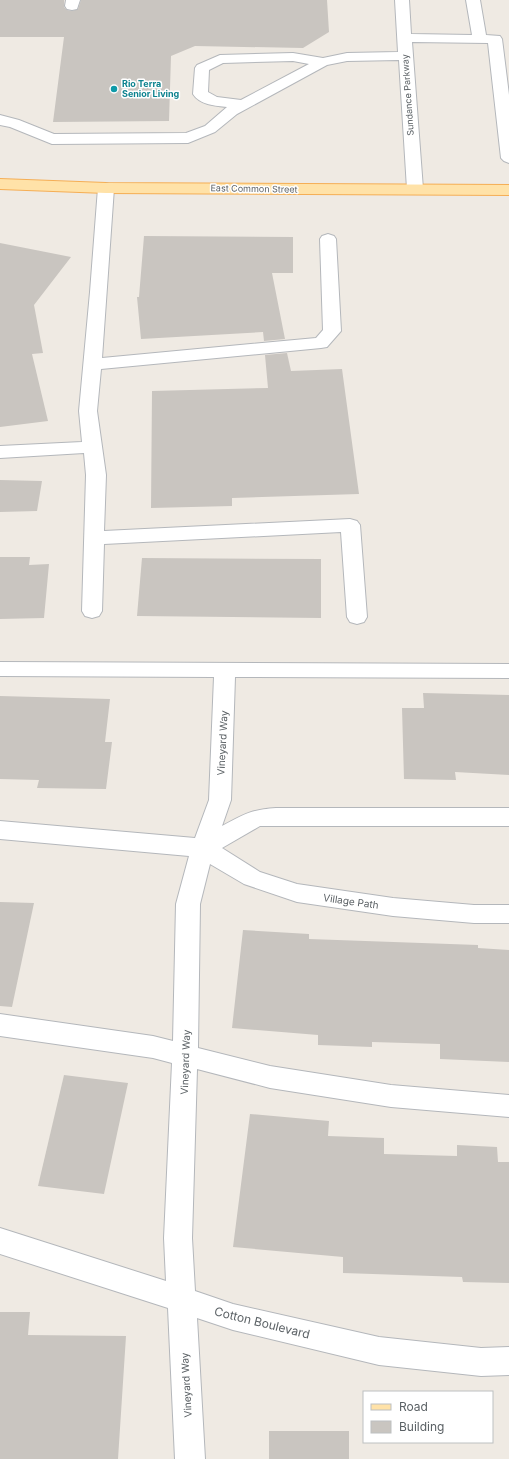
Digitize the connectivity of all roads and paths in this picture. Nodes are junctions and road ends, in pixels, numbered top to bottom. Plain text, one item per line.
1 (402, 0) edge
2 (473, 0) edge
3 (404, 38) junction
4 (480, 38) junction
5 (502, 39) edge
6 (406, 56) junction
7 (323, 62) junction
8 (243, 105) junction
9 (0, 120) edge
10 (509, 158) edge
11 (0, 184) edge
12 (106, 188) junction
13 (415, 190) junction
14 (509, 190) edge
15 (328, 239) dead end
16 (92, 364) junction
17 (92, 447) junction
18 (0, 452) edge
19 (94, 538) junction
20 (92, 611) dead end
21 (357, 618) dead end
22 (0, 669) edge
23 (225, 669) junction
24 (509, 671) edge
25 (509, 817) edge
26 (0, 830) edge
27 (203, 848) junction
28 (509, 914) edge
29 (0, 1025) edge
30 (185, 1055) junction
31 (509, 1106) edge
32 (0, 1241) edge
33 (181, 1299) junction
34 (509, 1361) edge
35 (190, 1459) edge

1 - 3 street, Sundance Parkway
2 - 4 street
3 - 4 street
3 - 6 street, Sundance Parkway
4 - 5 street
5 - 10 street
6 - 7 street
6 - 13 street, Sundance Parkway
7 - 8 street
7 - 8 street
8 - 9 street
11 - 12 main road, East Common Street
12 - 13 main road, East Common Street
12 - 16 street
13 - 14 main road, East Common Street
15 - 16 street
16 - 17 street
17 - 18 street
17 - 19 street
19 - 20 street
19 - 21 street
22 - 23 street
23 - 24 street
23 - 27 street, Vineyard Way
25 - 27 street
26 - 27 street, Village Path
27 - 28 street, Village Path
27 - 30 street, Vineyard Way
29 - 30 street
30 - 31 street
30 - 33 street, Vineyard Way
32 - 33 street, Cotton Boulevard
33 - 34 street, Cotton Boulevard
33 - 35 street, Vineyard Way

